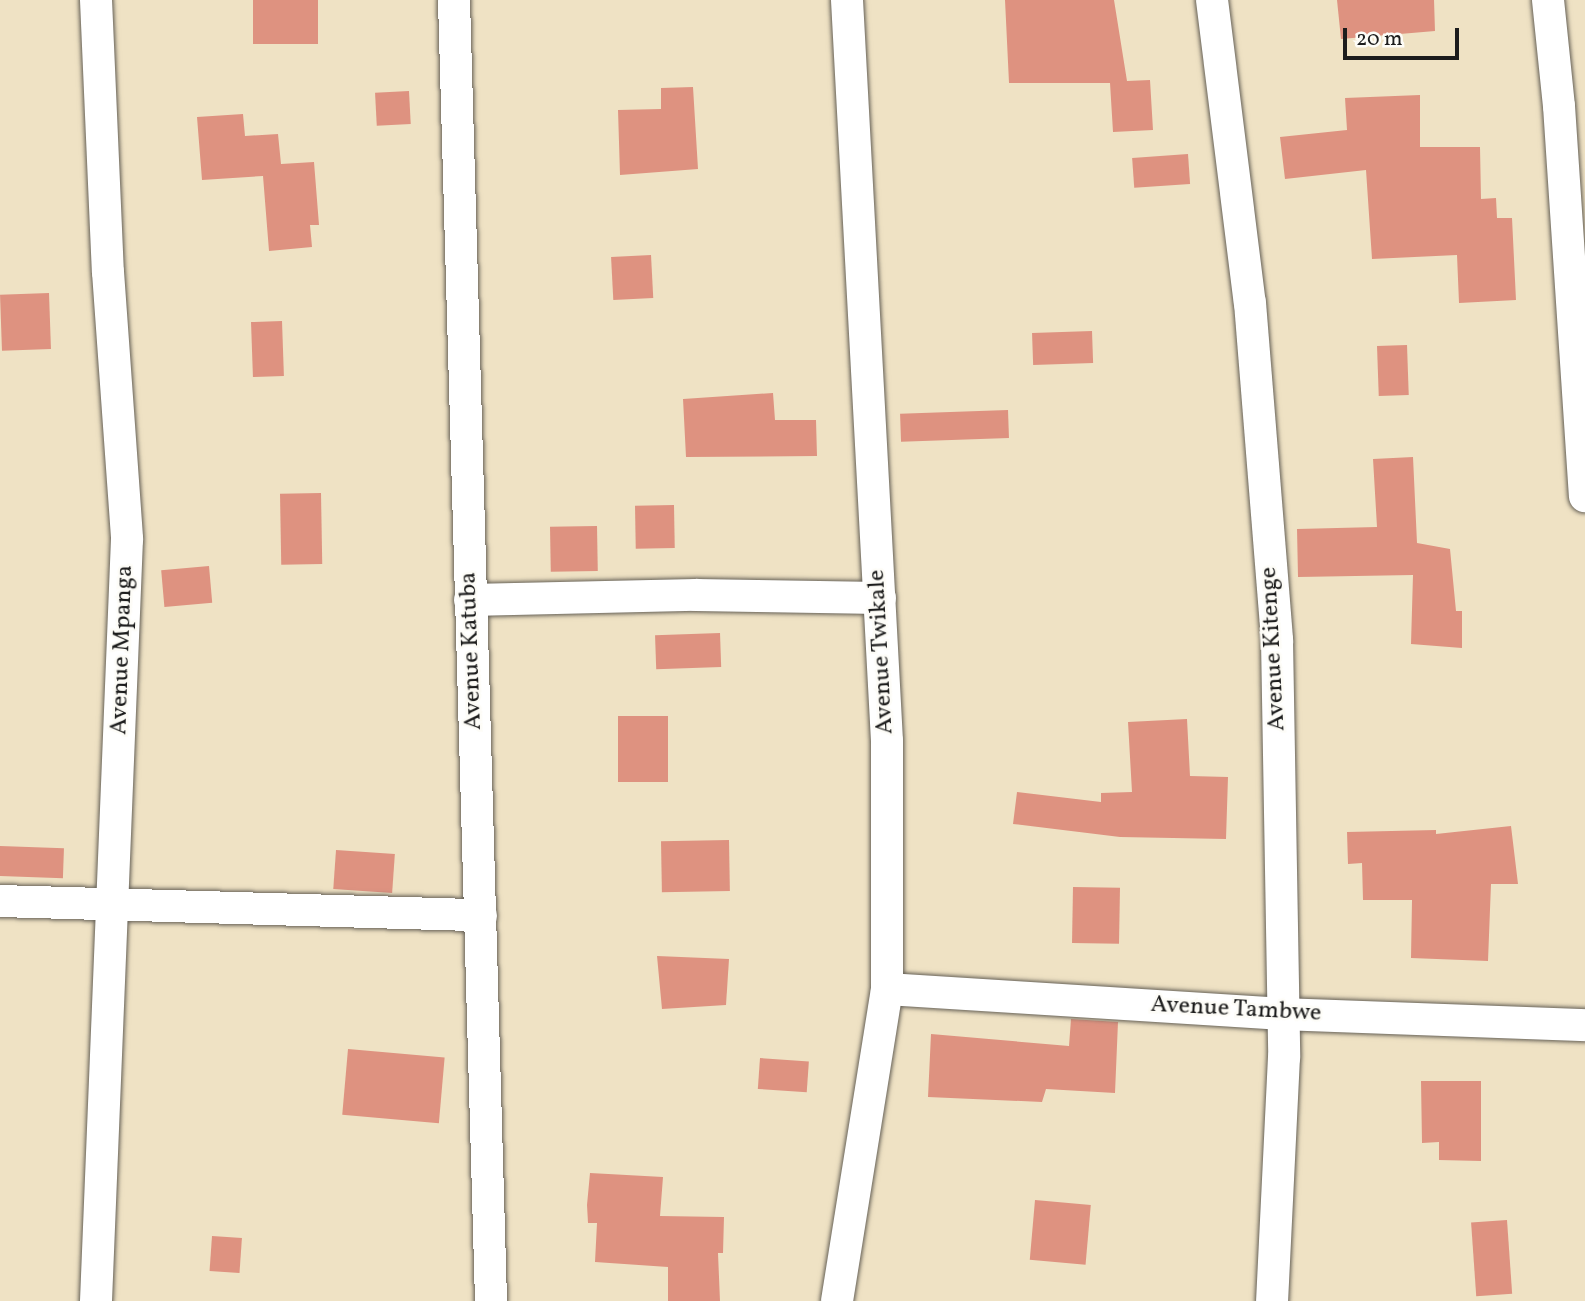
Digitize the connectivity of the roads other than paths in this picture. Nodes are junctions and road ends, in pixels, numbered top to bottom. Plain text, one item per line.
1 (96, 0) edge
2 (454, 0) edge
3 (847, 0) edge
4 (1212, 0) edge
5 (1548, 0) edge
6 (1585, 496) edge
7 (880, 598) junction
8 (470, 600) junction
9 (0, 901) edge
10 (109, 904) junction
11 (481, 915) junction
12 (887, 989) junction
13 (1283, 1014) junction
14 (1585, 1025) edge
15 (96, 1301) edge
16 (491, 1301) edge
17 (837, 1301) edge
18 (1272, 1301) edge

1 - 10 street, Avenue Mpanga
2 - 8 street, Avenue Katuba
3 - 7 street, Avenue Twikale
4 - 13 street, Avenue Kitenge
5 - 6 street
7 - 8 street
7 - 12 street, Avenue Twikale
8 - 11 street, Avenue Katuba
9 - 10 street
10 - 11 street
10 - 15 street, Avenue Mpanga
11 - 16 street, Avenue Katuba
12 - 13 street, Avenue Tambwe
12 - 17 street, Avenue Twikale
13 - 14 street, Avenue Tambwe
13 - 18 street, Avenue Kitenge

